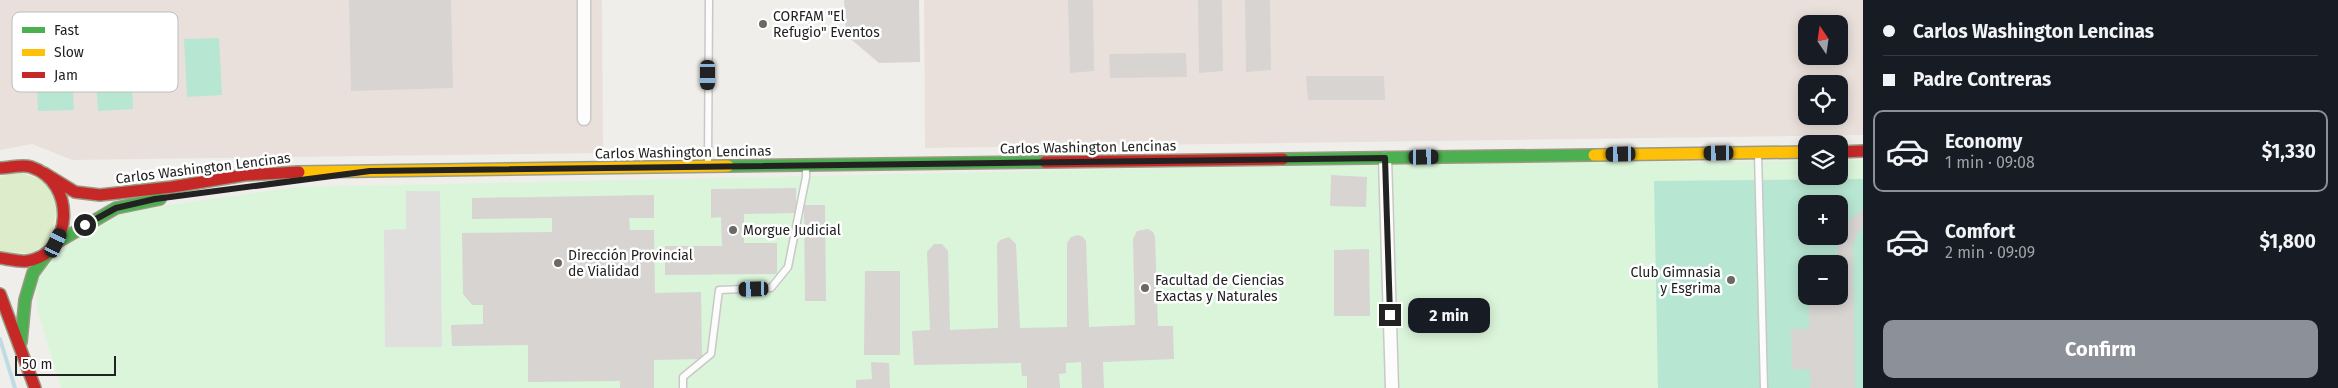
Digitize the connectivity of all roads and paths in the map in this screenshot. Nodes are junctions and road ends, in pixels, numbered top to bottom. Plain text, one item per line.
1 (584, 0) edge
2 (709, 0) edge
3 (584, 119) dead end
4 (1863, 151) edge
5 (1798, 152) edge
6 (1848, 152) edge
7 (1758, 153) junction
8 (1385, 158) junction
9 (806, 165) junction
10 (708, 167) junction
11 (0, 168) edge
12 (370, 171) junction
13 (44, 173) junction
14 (52, 247) junction
15 (0, 258) edge
16 (0, 294) edge
17 (20, 345) junction
18 (35, 388) edge
19 (683, 388) edge
20 (1392, 388) edge
21 (1764, 388) edge

1 - 3 street
2 - 10 lane
4 - 6 main road
5 - 7 main road, Carlos Washington Lencinas
7 - 8 main road, Carlos Washington Lencinas
7 - 21 lane
8 - 9 main road, Carlos Washington Lencinas
8 - 20 street
9 - 10 main road, Carlos Washington Lencinas
9 - 19 lane
10 - 12 main road, Carlos Washington Lencinas
11 - 13 main road, Carlos Washington Lencinas
12 - 13 main road, Carlos Washington Lencinas
12 - 14 main road, Carlos Washington Lencinas
13 - 14 main road
14 - 15 main road, Carlos Washington Lencinas
14 - 17 main road
16 - 17 main road
17 - 18 main road

